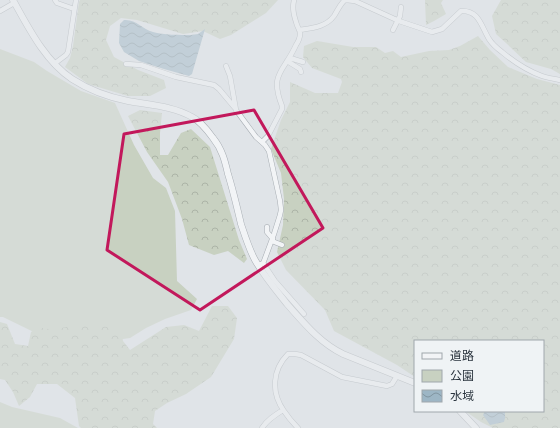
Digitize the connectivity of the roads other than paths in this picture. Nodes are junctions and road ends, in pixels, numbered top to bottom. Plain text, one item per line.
1 (55, 0) edge
2 (76, 0) edge
3 (294, 0) edge
4 (346, 0) edge
5 (14, 2) edge
6 (401, 7) dead end
7 (74, 8) junction
8 (0, 11) edge
9 (398, 20) junction
10 (300, 30) junction
11 (393, 30) dead end
12 (288, 59) junction
13 (303, 62) dead end
14 (54, 64) junction
15 (126, 64) dead end
16 (226, 66) dead end
17 (301, 72) dead end
18 (560, 80) edge
19 (236, 108) junction
20 (262, 142) junction
21 (267, 227) dead end
22 (272, 240) junction
23 (282, 245) dead end
24 (260, 264) junction
25 (304, 314) dead end
26 (397, 376) junction
27 (414, 383) edge
28 (283, 410) junction
29 (461, 412) edge
30 (262, 428) edge
31 (298, 428) edge
32 (476, 428) edge

1 - 7 street
2 - 7 street
3 - 10 street
4 - 9 street
4 - 10 street
5 - 8 street
5 - 14 street
6 - 9 street
7 - 14 street
9 - 11 street
9 - 18 street
10 - 12 street
12 - 13 street
12 - 17 street
12 - 20 street
14 - 24 street
15 - 19 street
16 - 19 street
19 - 20 street
20 - 22 street
21 - 22 street
22 - 23 street
22 - 24 street
24 - 25 street
24 - 26 street
26 - 27 street
26 - 28 street
28 - 30 street
28 - 31 street
29 - 32 street

